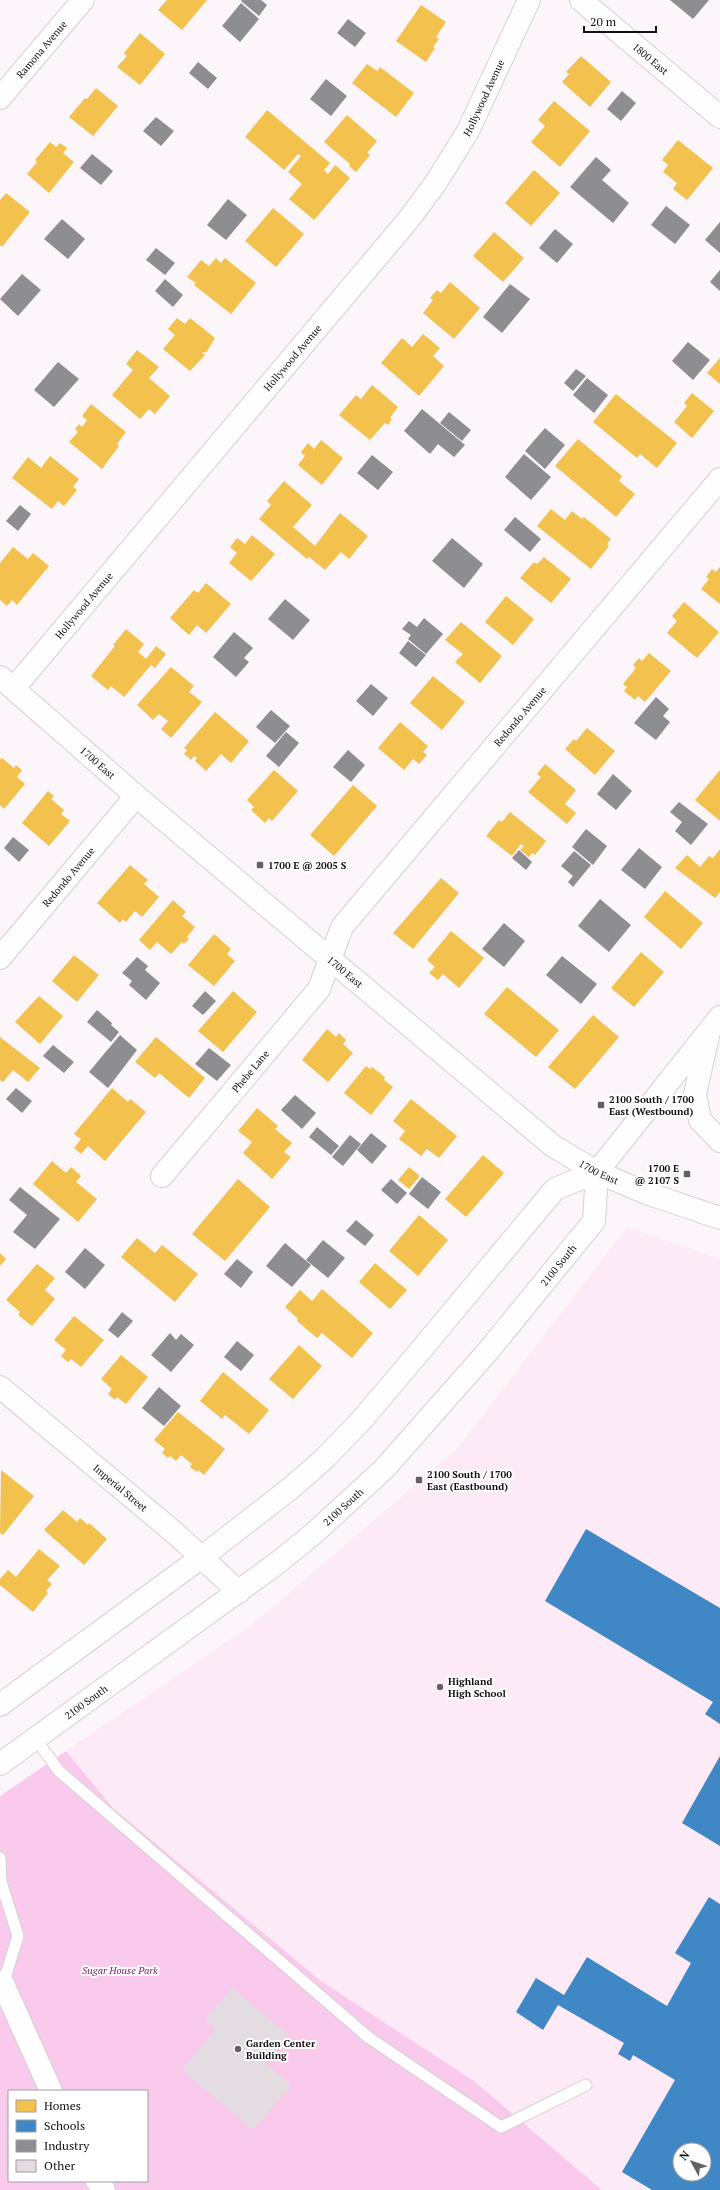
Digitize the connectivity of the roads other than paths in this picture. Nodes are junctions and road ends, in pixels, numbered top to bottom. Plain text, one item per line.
1 (83, 0) edge
2 (529, 0) edge
3 (582, 0) edge
4 (0, 98) edge
5 (720, 117) edge
6 (720, 479) edge
7 (7, 682) edge
8 (136, 796) junction
9 (0, 958) edge
10 (329, 960) junction
11 (715, 1024) edge
12 (720, 1141) edge
13 (597, 1172) junction
14 (162, 1176) dead end
15 (720, 1218) edge
16 (0, 1387) edge
17 (202, 1557) junction
18 (239, 1592) junction
19 (0, 1705) edge
20 (35, 1738) junction
21 (0, 1764) edge
22 (0, 1858) edge
23 (0, 1882) edge
24 (2, 1983) edge
25 (586, 2085) dead end
26 (51, 2090) edge
27 (98, 2182) edge
28 (104, 2190) edge

1 - 4 street, Ramona Avenue
2 - 7 street, Hollywood Avenue
3 - 5 street, 1800 East
6 - 10 street, Redondo Avenue
7 - 8 street, 1700 East
8 - 9 street, Redondo Avenue
8 - 10 street, 1700 East
10 - 13 street, 1700 East
10 - 14 street, Phebe Lane
11 - 12 street
11 - 13 street
13 - 15 street, 1700 East
13 - 17 street
13 - 18 street, 2100 South
16 - 17 street, Imperial Street
17 - 18 street, Imperial Street
17 - 19 street
18 - 20 street, 2100 South
20 - 21 street, 2100 South
20 - 25 lane
22 - 23 lane
23 - 24 lane
24 - 26 street
27 - 28 street

